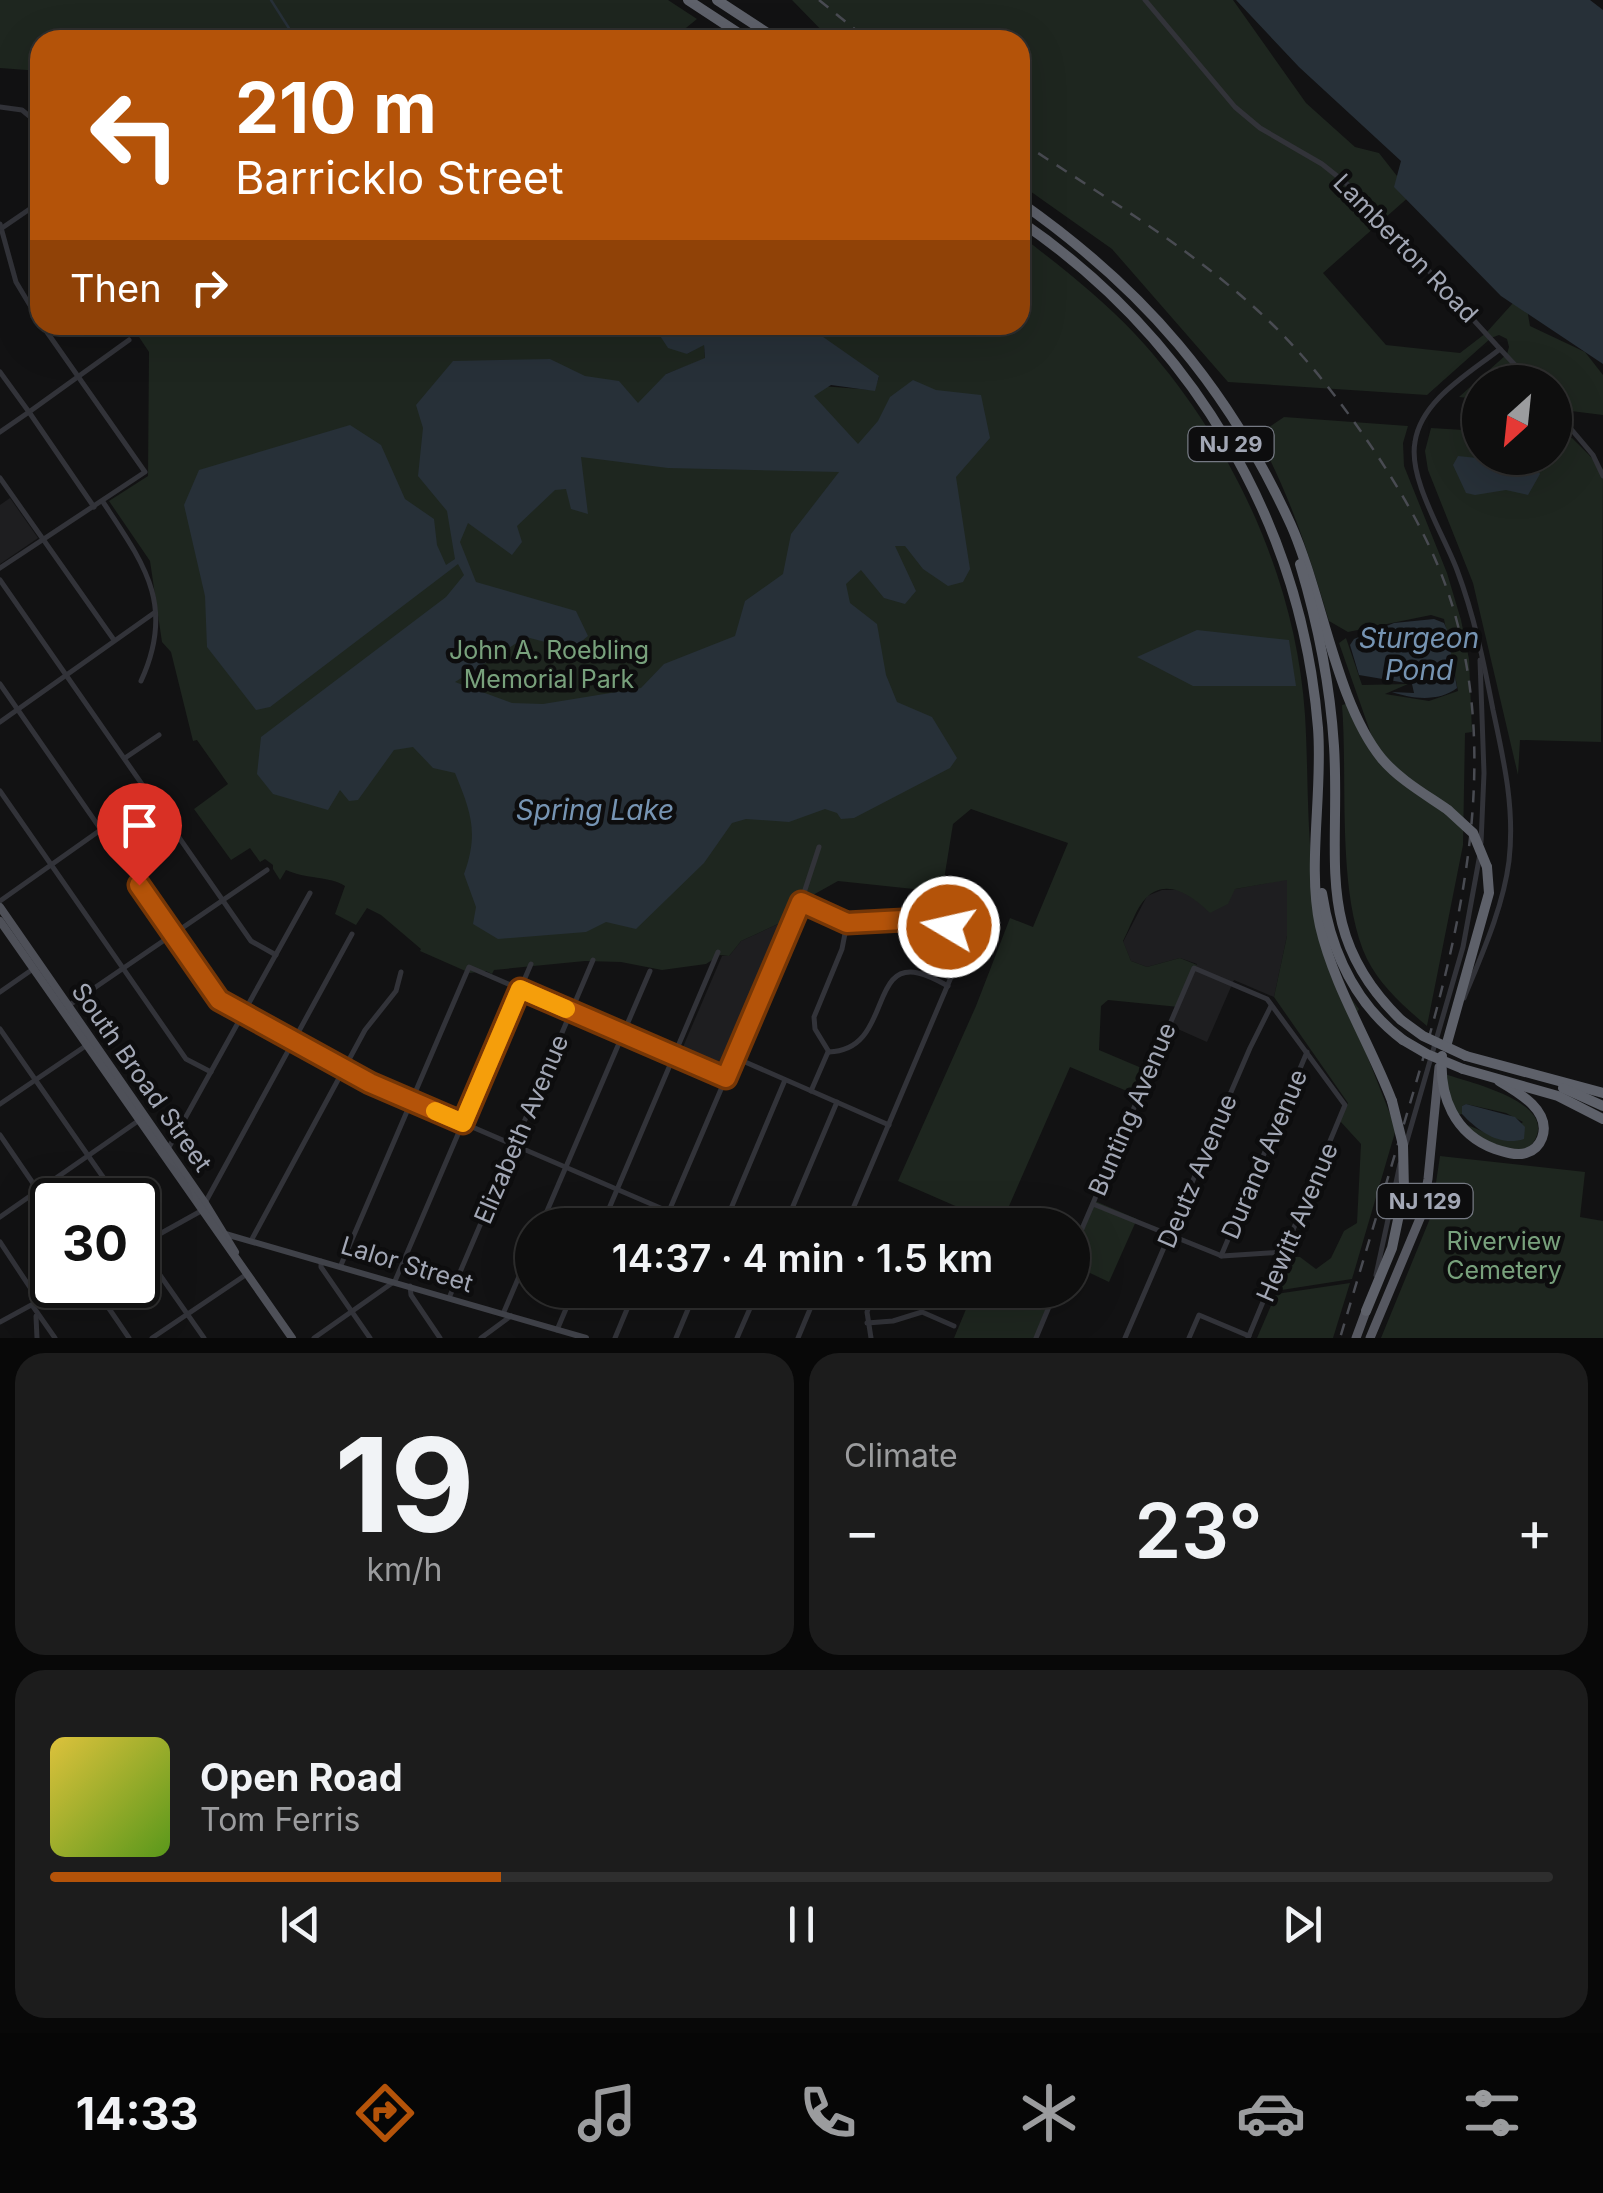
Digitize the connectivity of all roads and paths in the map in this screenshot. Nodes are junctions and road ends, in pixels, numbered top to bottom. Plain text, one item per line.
1 (688, 0) edge
2 (717, 0) edge
3 (1145, 0) edge
4 (734, 30) edge
5 (763, 30) edge
6 (0, 108) edge
7 (30, 116) edge
8 (30, 208) edge
9 (1030, 209) edge
10 (1, 226) edge
11 (1030, 228) edge
12 (30, 306) edge
13 (49, 335) edge
14 (129, 340) dead end
15 (1500, 348) junction
16 (1516, 365) edge
17 (0, 372) edge
18 (77, 376) junction
19 (29, 412) junction
20 (1572, 430) edge
21 (0, 432) edge
22 (1256, 457) junction
23 (1603, 476) edge
24 (0, 478) edge
25 (103, 502) junction
26 (94, 507) junction
27 (44, 540) junction
28 (0, 568) edge
29 (0, 580) edge
30 (154, 612) junction
31 (114, 640) junction
32 (1478, 647) junction
33 (67, 675) junction
34 (141, 681) dead end
35 (0, 684) edge
36 (18, 710) junction
37 (0, 722) edge
38 (159, 735) dead end
39 (125, 758) junction
40 (0, 791) edge
41 (150, 795) junction
42 (1318, 827) junction
43 (100, 829) junction
44 (818, 847) dead end
45 (52, 866) junction
46 (268, 870) dead end
47 (310, 894) dead end
48 (222, 900) junction
49 (801, 902) junction
50 (0, 904) edge
51 (982, 908) dead end
52 (0, 921) edge
53 (847, 923) junction
54 (352, 934) dead end
55 (173, 935) junction
56 (958, 935) junction
57 (718, 952) dead end
58 (276, 955) junction
59 (593, 960) dead end
60 (531, 964) dead end
61 (33, 969) junction
62 (123, 970) junction
63 (650, 971) dead end
64 (401, 972) dead end
65 (948, 986) junction
66 (520, 989) junction
67 (0, 992) edge
68 (1271, 1006) junction
69 (65, 1008) junction
70 (571, 1011) junction
71 (244, 1014) junction
72 (0, 1029) edge
73 (623, 1034) junction
74 (292, 1040) junction
75 (90, 1043) junction
76 (1447, 1043) junction
77 (828, 1052) junction
78 (1307, 1052) junction
79 (1442, 1055) junction
80 (674, 1056) junction
81 (735, 1058) junction
82 (344, 1069) junction
83 (210, 1072) junction
84 (1534, 1076) junction
85 (726, 1078) junction
86 (786, 1080) junction
87 (36, 1081) junction
88 (1499, 1081) junction
89 (811, 1091) junction
90 (1603, 1094) edge
91 (411, 1100) junction
92 (837, 1102) junction
93 (0, 1104) edge
94 (1603, 1106) edge
95 (1603, 1119) edge
96 (138, 1121) junction
97 (463, 1123) junction
98 (889, 1124) junction
99 (0, 1136) edge
100 (514, 1145) junction
101 (168, 1149) junction
102 (88, 1156) junction
103 (566, 1167) junction
104 (56, 1178) edge
105 (104, 1178) edge
106 (30, 1179) edge
107 (617, 1189) junction
108 (30, 1195) edge
109 (1093, 1204) junction
110 (203, 1207) junction
111 (549, 1208) edge
112 (609, 1208) edge
113 (660, 1208) edge
114 (671, 1208) edge
115 (731, 1208) edge
116 (792, 1208) edge
117 (853, 1208) edge
118 (1090, 1211) edge
119 (0, 1216) edge
120 (221, 1233) junction
121 (160, 1234) edge
122 (1169, 1235) junction
123 (252, 1239) junction
124 (0, 1242) edge
125 (1284, 1252) junction
126 (1220, 1256) junction
127 (320, 1259) junction
128 (341, 1265) junction
129 (247, 1274) junction
130 (160, 1277) edge
131 (395, 1281) junction
132 (410, 1286) junction
133 (30, 1287) edge
134 (515, 1293) edge
135 (449, 1298) junction
136 (30, 1306) edge
137 (33, 1308) edge
138 (109, 1308) edge
139 (566, 1308) edge
140 (628, 1308) edge
141 (688, 1308) edge
142 (750, 1308) edge
143 (810, 1308) edge
144 (869, 1308) edge
145 (1048, 1308) edge
146 (1366, 1311) junction
147 (353, 1312) junction
148 (36, 1314) junction
149 (187, 1314) junction
150 (507, 1315) junction
151 (0, 1322) edge
152 (867, 1324) junction
153 (954, 1326) dead end
154 (557, 1330) junction
155 (1248, 1337) edge
156 (37, 1338) edge
157 (55, 1338) edge
158 (130, 1338) edge
159 (152, 1338) edge
160 (204, 1338) edge
161 (292, 1338) edge
162 (314, 1338) edge
163 (370, 1338) edge
164 (440, 1338) edge
165 (480, 1338) edge
166 (582, 1338) edge
167 (615, 1338) edge
168 (676, 1338) edge
169 (737, 1338) edge
170 (798, 1338) edge
171 (871, 1338) edge
172 (1036, 1338) edge
173 (1125, 1338) edge
174 (1188, 1338) edge
175 (1356, 1338) edge
176 (1370, 1338) edge

1 - 4 highway
2 - 5 highway
3 - 15 street, Lamberton Road
6 - 7 street
8 - 10 street
9 - 22 highway, NJ 29
10 - 12 street
11 - 42 highway, NJ 29
13 - 18 street
14 - 18 street
15 - 16 street, Lamberton Road
15 - 32 street, NJ 129
17 - 19 street
18 - 19 street
18 - 25 street
19 - 21 street
19 - 26 street
20 - 23 street
22 - 76 highway, bridge
22 - 84 highway, NJ 29, bridge
24 - 27 street
25 - 26 street
25 - 30 street
26 - 27 street
27 - 28 street
27 - 31 street
29 - 33 street
30 - 31 street
30 - 34 street
31 - 33 street
32 - 76 street, NJ 129
32 - 146 street, NJ 129
33 - 36 street
33 - 39 street
35 - 36 street
36 - 37 street
36 - 43 street
38 - 39 street
39 - 41 street
40 - 45 street
41 - 43 street
41 - 48 street
42 - 88 highway, NJ 29, bridge
42 - 146 highway, bridge
43 - 45 street
43 - 55 street
44 - 49 street
45 - 50 street
45 - 62 street
46 - 48 street
47 - 58 street
48 - 55 street
48 - 58 street
49 - 53 street
49 - 81 street
50 - 69 main road, South Broad Street
51 - 56 street
52 - 61 main road, South Broad Street
53 - 56 street
53 - 77 street
54 - 74 street
55 - 62 street
55 - 71 street
56 - 65 street
57 - 80 street
58 - 71 street
59 - 70 street, Elizabeth Avenue
60 - 66 street
61 - 67 street
61 - 69 main road, South Broad Street
62 - 69 street
62 - 83 street
63 - 73 street
64 - 82 street
65 - 77 street
65 - 98 street
66 - 70 street
66 - 91 street
66 - 97 street
68 - 78 street
68 - 109 street, Bunting Avenue
68 - 122 street, Deutz Avenue
69 - 75 main road, South Broad Street
70 - 73 street
70 - 100 street, Elizabeth Avenue
71 - 74 street
71 - 83 street
72 - 87 street
73 - 80 street
73 - 103 street
74 - 82 street
74 - 110 street
75 - 87 street
75 - 96 main road, South Broad Street
75 - 101 main road, South Broad Street
76 - 79 highway, NJ 129
77 - 89 street
78 - 125 street, Hewitt Avenue
78 - 126 street, Durand Avenue
79 - 88 highway
79 - 176 highway, NJ 129
80 - 85 street
80 - 107 street
81 - 85 street
81 - 86 street
82 - 91 street
82 - 123 street
83 - 101 street
84 - 90 highway
84 - 94 highway, NJ 29
85 - 114 street
86 - 89 street
86 - 115 street
87 - 93 street
87 - 102 street
88 - 95 highway, NJ 29
89 - 92 street
91 - 97 street
91 - 128 street
92 - 98 street
92 - 116 street
96 - 102 street
96 - 110 main road, South Broad Street
97 - 100 street
97 - 131 street
98 - 117 street
99 - 106 street
100 - 103 street
100 - 135 street, Elizabeth Avenue
101 - 110 main road, South Broad Street
102 - 104 street
102 - 105 street
103 - 107 street
103 - 111 street
107 - 112 street
107 - 113 street
108 - 119 street
109 - 118 street, Bunting Avenue
109 - 122 street
110 - 120 main road, South Broad Street
110 - 121 street
120 - 123 main road, Lalor Street
120 - 129 main road, South Broad Street
122 - 126 street
122 - 173 street, Deutz Avenue
123 - 127 main road, Lalor Street
124 - 133 street
125 - 126 street
125 - 155 street, Hewitt Avenue
127 - 128 main road, Lalor Street
127 - 147 street
128 - 131 main road, Lalor Street
129 - 149 street
129 - 161 main road, South Broad Street
130 - 149 street
131 - 132 main road, Lalor Street
131 - 147 street
132 - 135 main road, Lalor Street
132 - 164 street
134 - 150 street
135 - 150 main road, Lalor Street
136 - 151 street
137 - 148 street
138 - 158 street
139 - 154 street
140 - 167 street
141 - 168 street
142 - 169 street
143 - 170 street
144 - 152 street
145 - 172 street
146 - 175 highway, NJ 129
147 - 162 street
147 - 163 street
148 - 156 street
148 - 157 street
149 - 159 street
149 - 160 street
150 - 154 main road, Lalor Street
150 - 165 street
152 - 153 street
152 - 171 street
154 - 166 main road, Lalor Street
155 - 174 street

